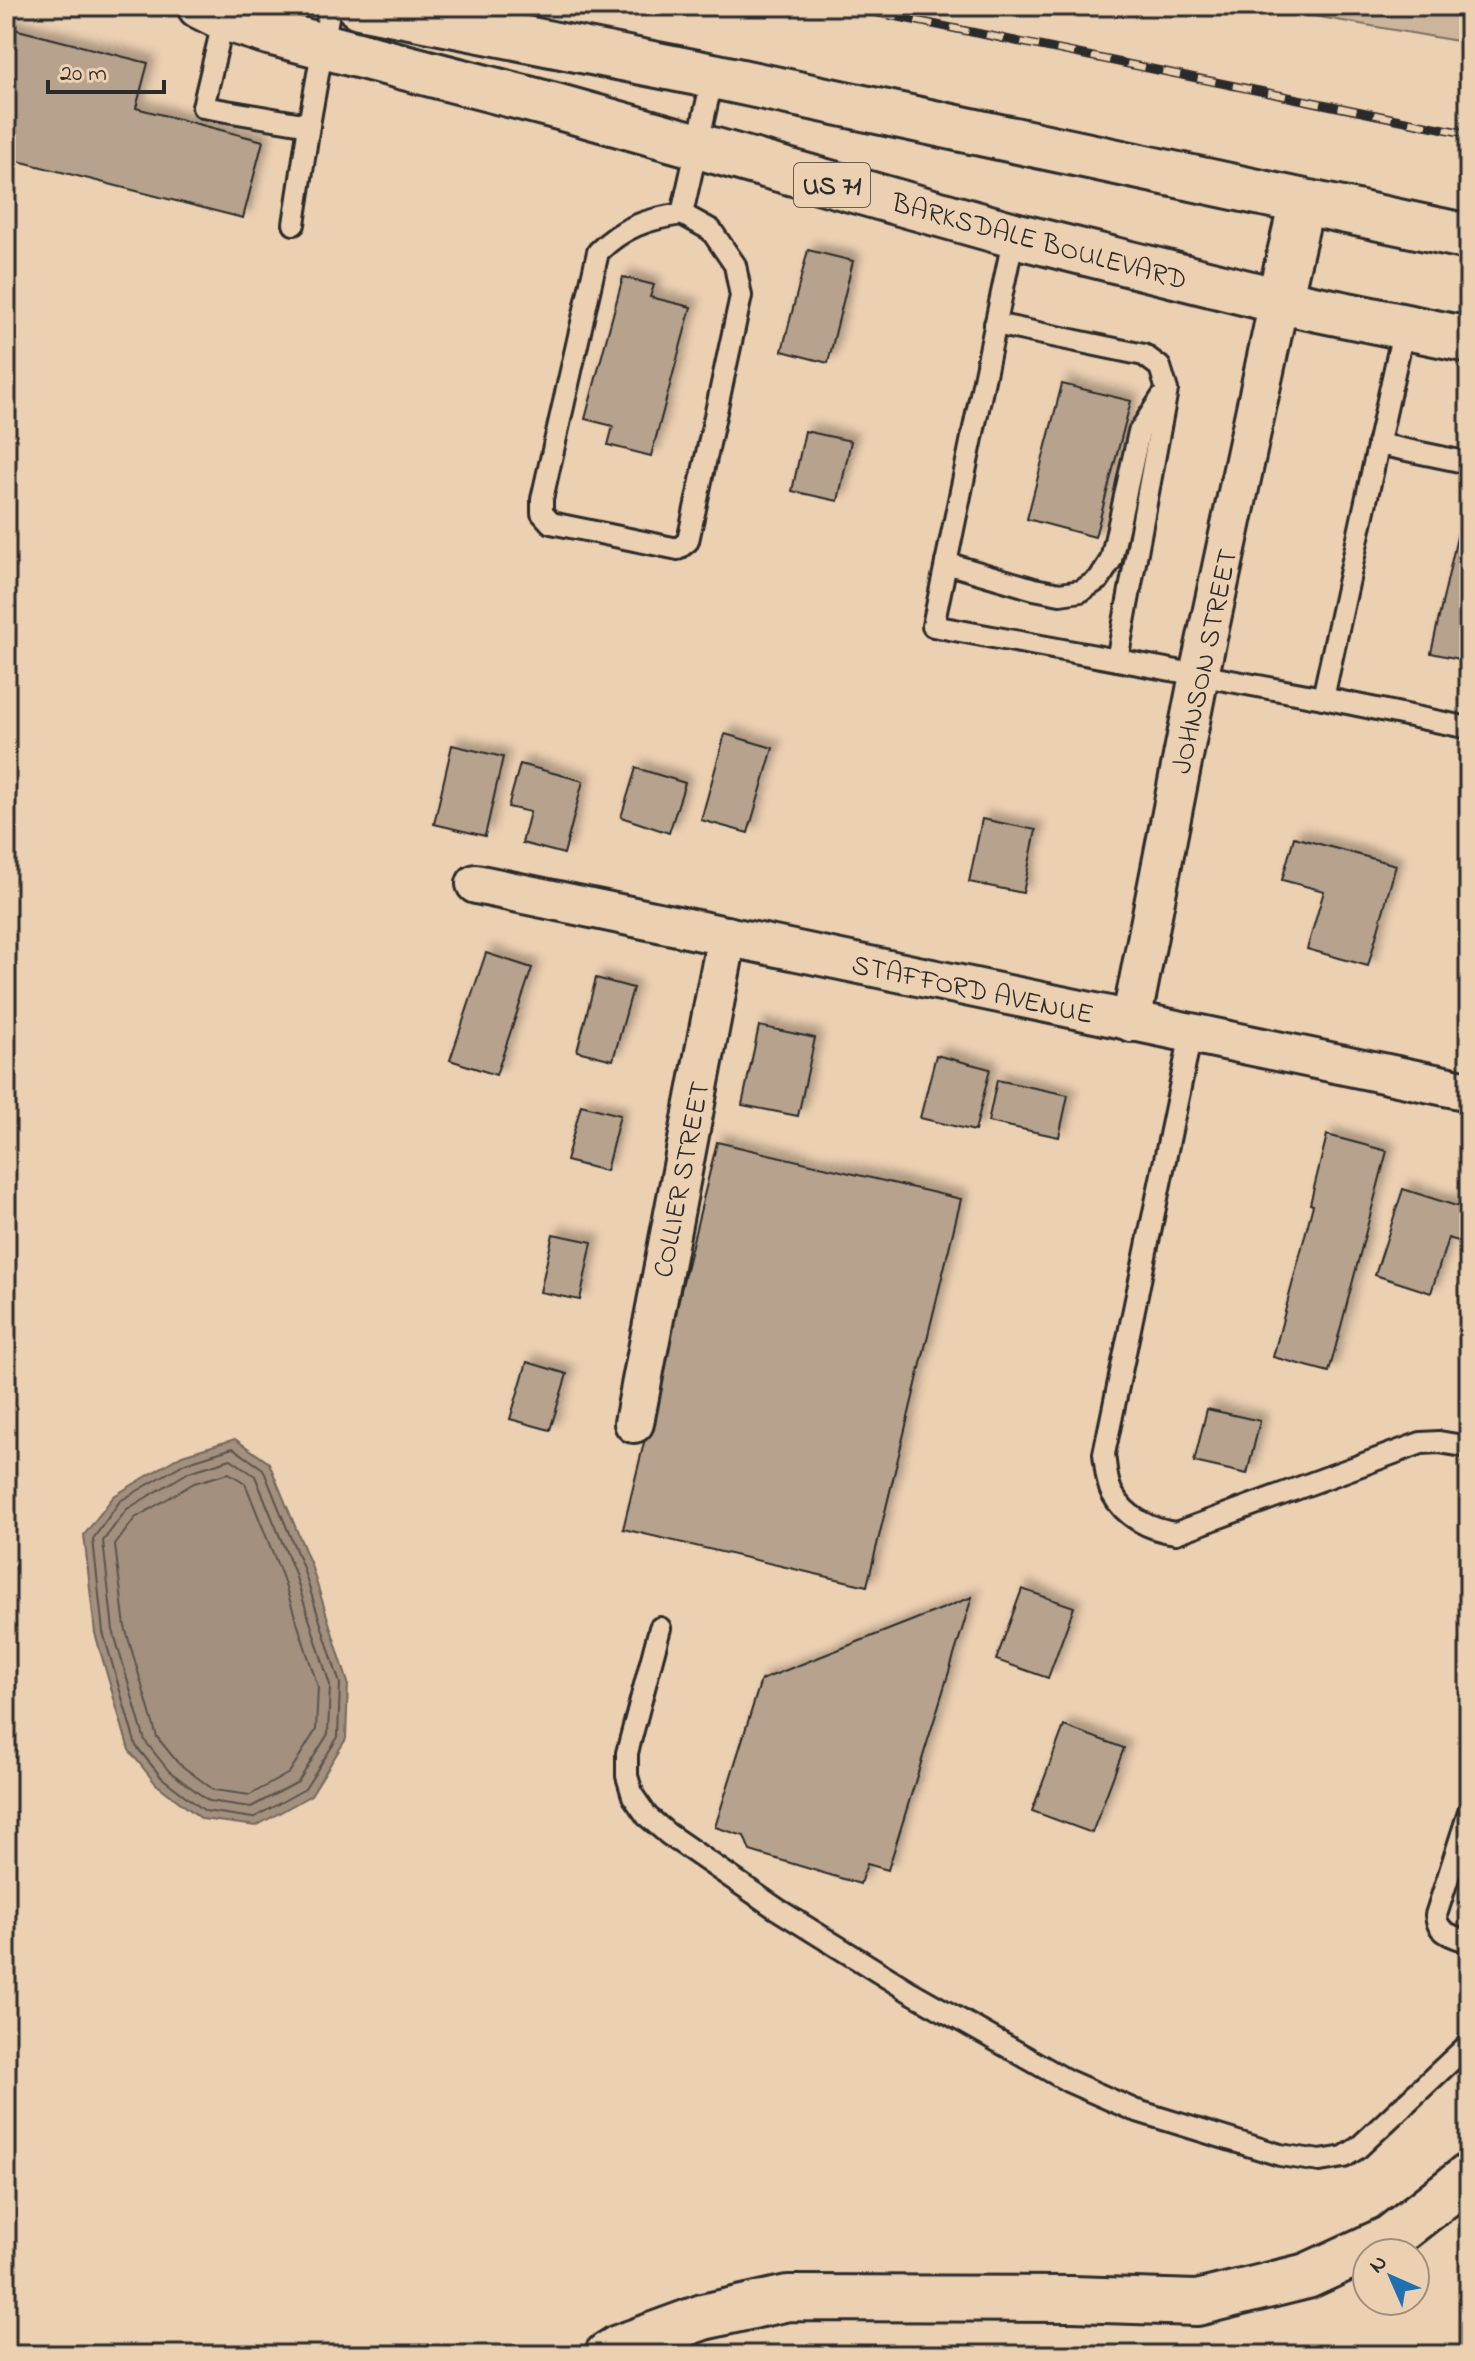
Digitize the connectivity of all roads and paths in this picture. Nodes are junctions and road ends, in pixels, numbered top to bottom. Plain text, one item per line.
1 (359, 6) edge
2 (217, 10) edge
3 (326, 26) edge
4 (713, 76) junction
5 (309, 125) junction
6 (699, 146) junction
7 (1302, 202) junction
8 (682, 214) junction
9 (294, 224) dead end
10 (1014, 235) junction
11 (1469, 237) edge
12 (1279, 301) junction
13 (995, 324) junction
14 (1404, 327) junction
15 (1469, 340) edge
16 (1167, 390) junction
17 (1378, 444) junction
18 (1469, 463) edge
19 (946, 563) junction
20 (1117, 660) junction
21 (1199, 675) junction
22 (1323, 698) junction
23 (1469, 728) edge
24 (476, 884) dead end
25 (727, 936) junction
26 (1131, 1022) junction
27 (1191, 1034) junction
28 (1469, 1091) edge
29 (634, 1423) dead end
30 (1469, 1447) edge
31 (660, 1628) dead end
32 (1469, 1812) edge
33 (1469, 1942) edge
34 (1469, 2044) edge
35 (1469, 2176) edge
36 (607, 2355) edge

1 - 4 main road
2 - 3 main road, BARKSDALE BOULEVARD / US 71
2 - 5 lane
3 - 5 lane
3 - 6 main road, BARKSDALE BOULEVARD / US 71
4 - 6 lane
4 - 7 main road
5 - 9 lane
6 - 8 lane
6 - 10 main road, BARKSDALE BOULEVARD / US 71
7 - 11 main road
7 - 12 main road
8 - 8 lane
10 - 12 main road, BARKSDALE BOULEVARD / US 71
10 - 13 lane
12 - 14 main road, BARKSDALE BOULEVARD / US 71
12 - 21 street, JOHNSON STREET
13 - 16 lane
13 - 19 lane
14 - 15 main road, BARKSDALE BOULEVARD / US 71
14 - 17 lane
16 - 19 lane
16 - 20 lane
17 - 18 lane
17 - 22 lane
19 - 20 lane
20 - 21 lane
21 - 22 lane
21 - 26 street, JOHNSON STREET
22 - 23 lane
24 - 25 street, STAFFORD AVENUE
25 - 26 street, STAFFORD AVENUE
25 - 29 street, COLLIER STREET
26 - 27 street, STAFFORD AVENUE
27 - 28 street, STAFFORD AVENUE
27 - 30 lane
31 - 34 lane
32 - 33 lane
35 - 36 main road

